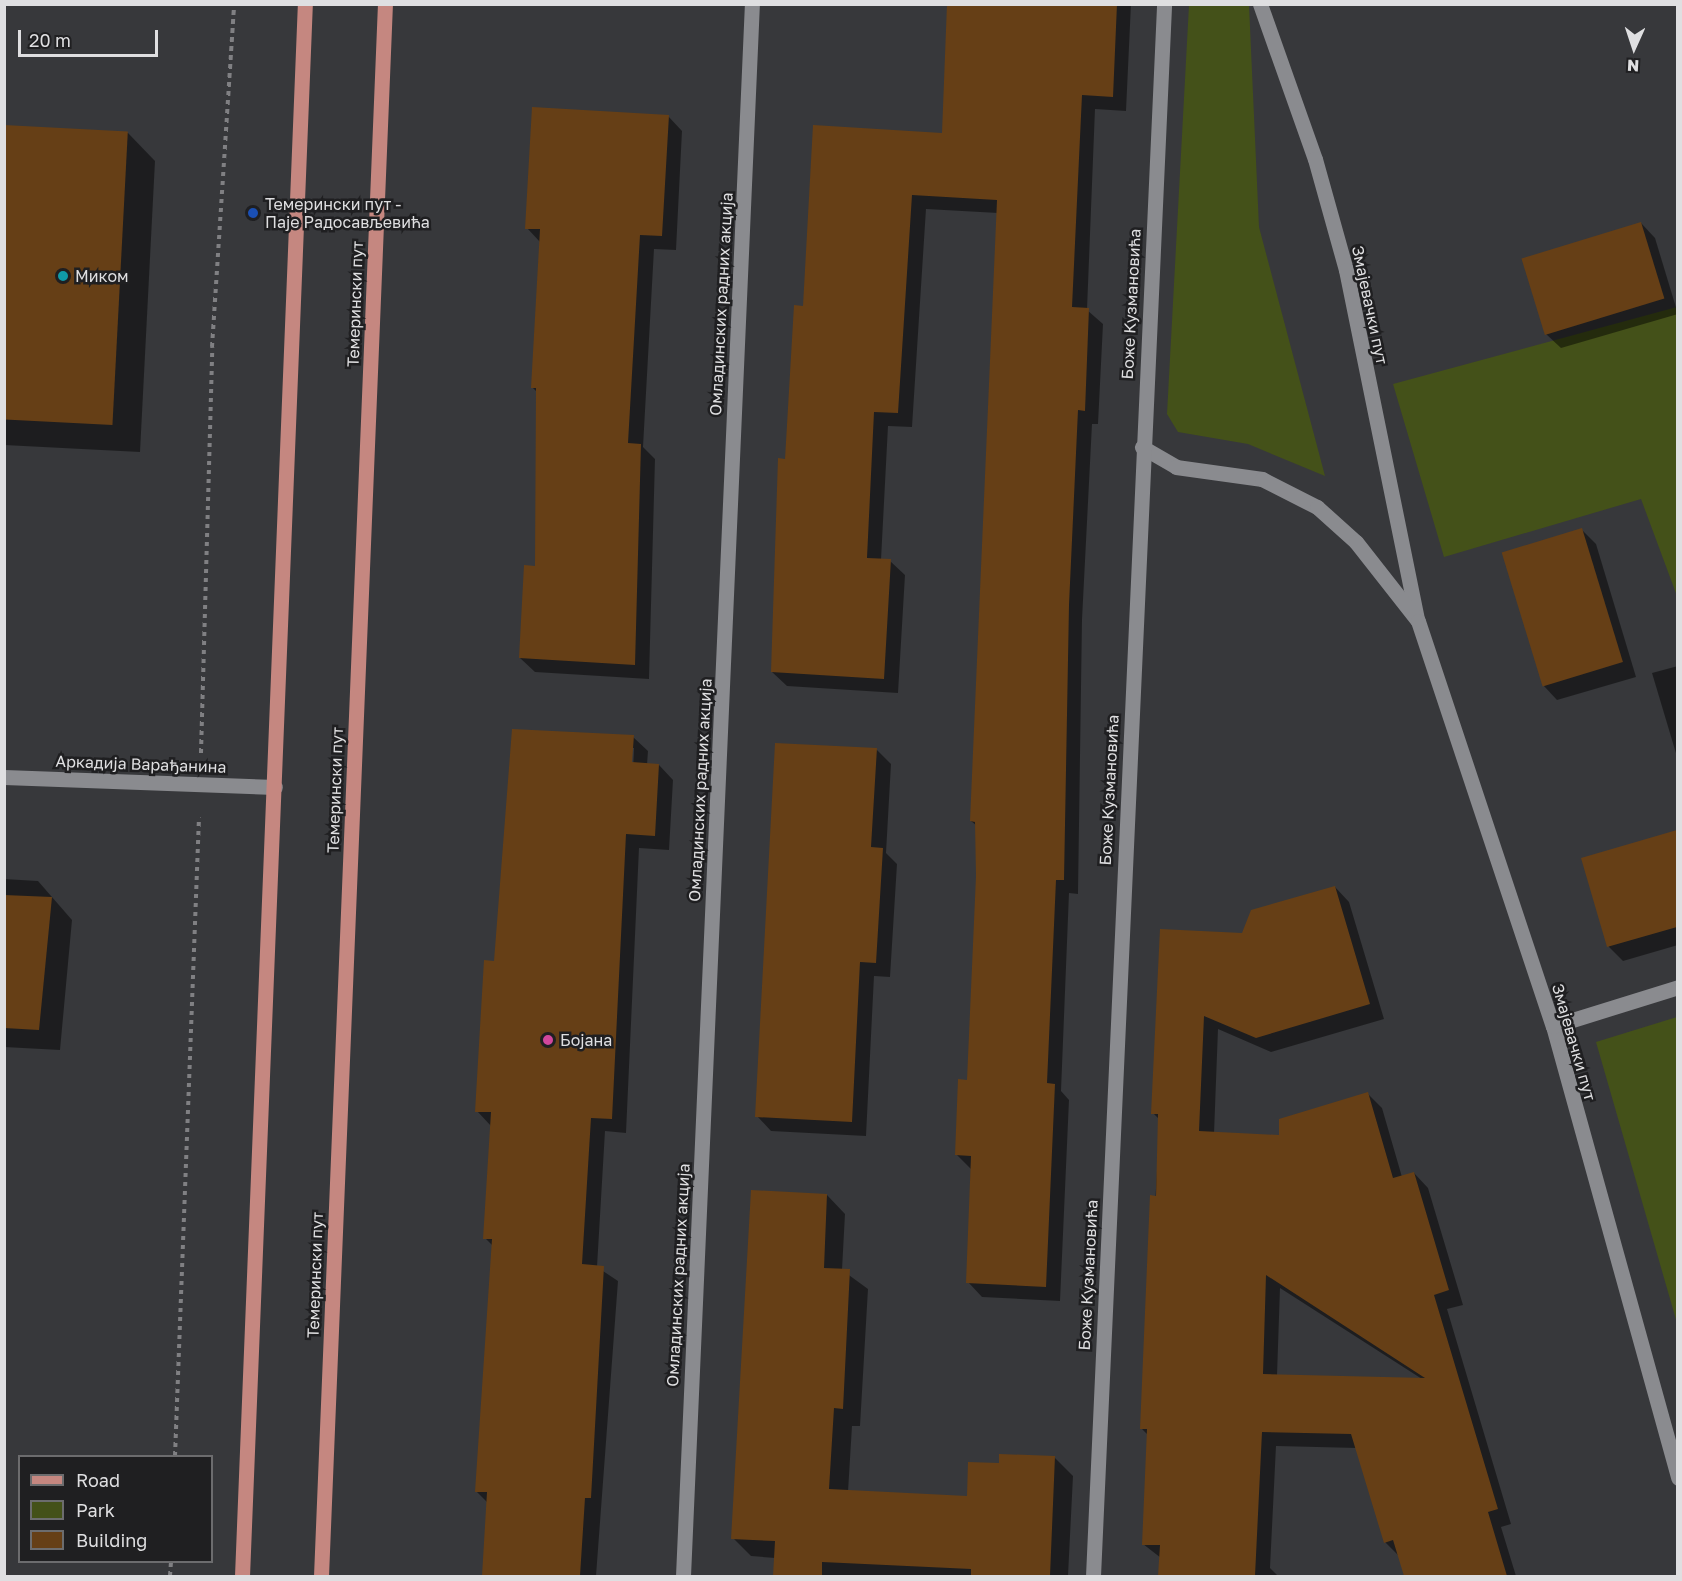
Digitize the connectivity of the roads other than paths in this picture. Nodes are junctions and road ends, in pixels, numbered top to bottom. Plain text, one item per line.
1 (305, 4) edge
2 (386, 4) edge
3 (752, 4) edge
4 (1164, 4) edge
5 (1260, 4) edge
6 (1142, 447) junction
7 (1418, 621) junction
8 (4, 777) edge
9 (275, 787) junction
10 (1677, 987) edge
11 (1552, 1026) junction
12 (1677, 1478) edge
13 (242, 1576) edge
14 (321, 1576) edge
15 (683, 1576) edge
16 (1093, 1576) edge

1 - 9 main road
2 - 14 main road, Темерински пут
3 - 15 street, Омладинских радних акција
4 - 6 street, Боже Кузмановића
5 - 7 street, Змајевачки пут
6 - 7 street, Змајевачки пут
6 - 16 street, Боже Кузмановића
7 - 11 street, Змајевачки пут
8 - 9 street, Аркадија Варађанина
9 - 13 main road
10 - 11 street
11 - 12 street, Змајевачки пут

